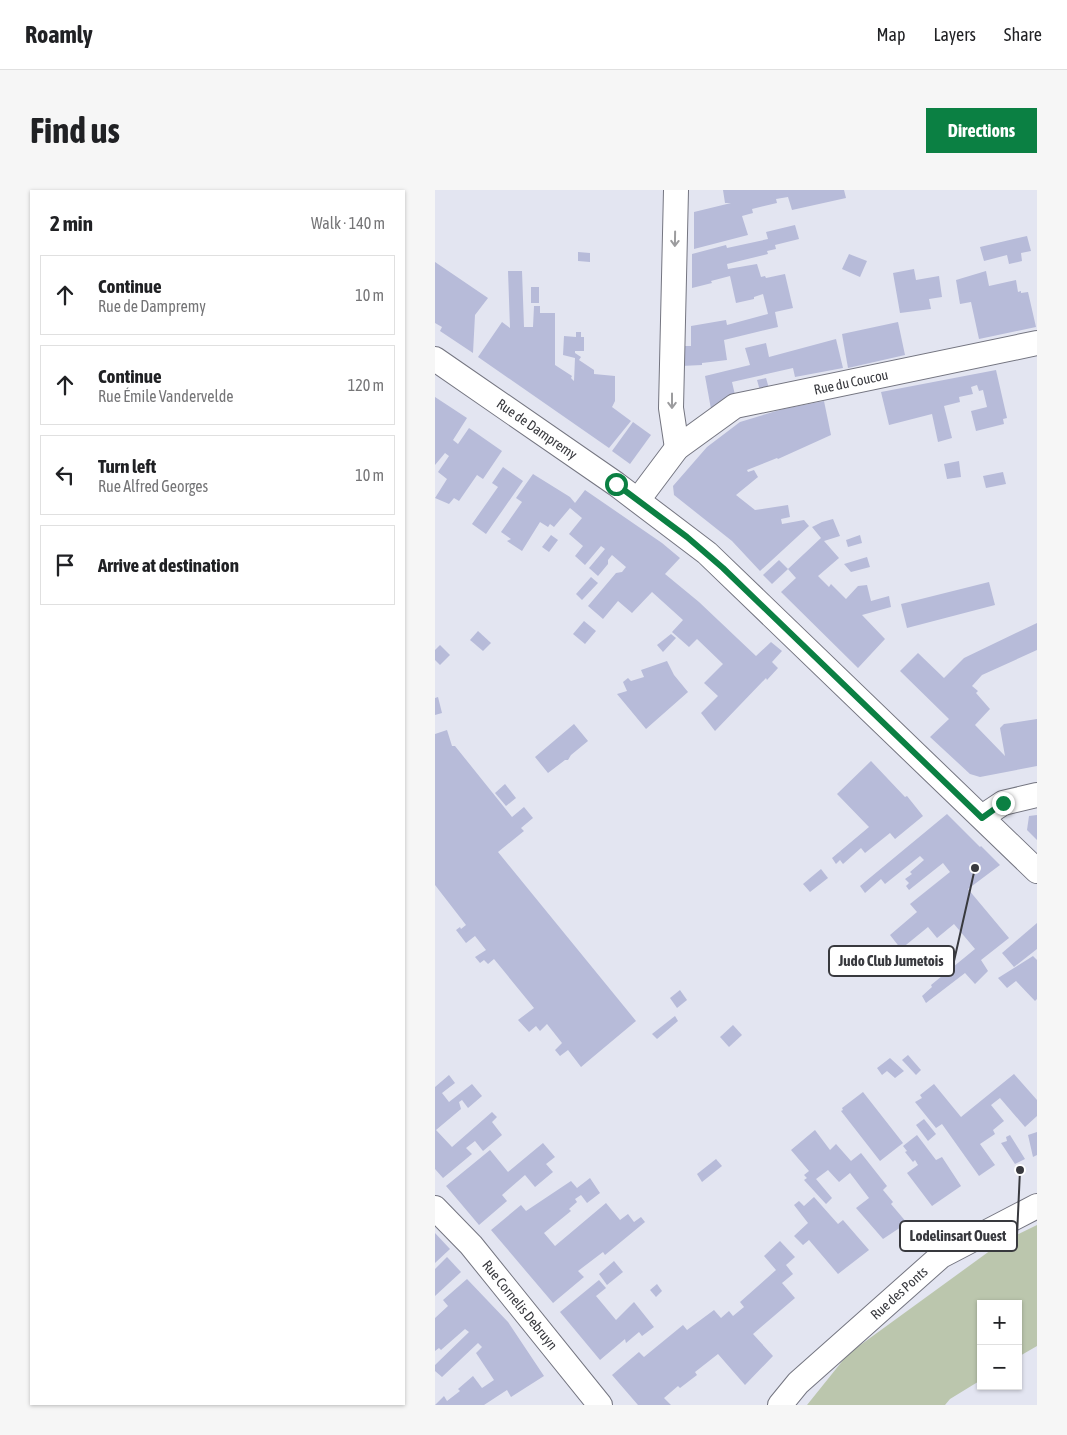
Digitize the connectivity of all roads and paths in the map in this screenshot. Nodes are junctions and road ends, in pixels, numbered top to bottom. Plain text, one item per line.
1 (676, 190) edge
2 (1037, 343) edge
3 (435, 359) edge
4 (677, 448) junction
5 (638, 500) junction
6 (1037, 795) edge
7 (982, 818) junction
8 (1037, 871) edge
9 (1037, 1206) edge
10 (435, 1208) edge
11 (600, 1405) edge
12 (780, 1405) edge

1 -> 4 street
2 - 4 street, Rue du Coucou
3 - 5 street, Rue de Dampremy
4 - 5 street, Rue du Coucou
5 - 7 street, Rue de Dampremy
6 - 7 street
7 - 8 street, Rue de Dampremy
9 - 12 street, Rue des Ponts
10 - 11 street, Rue Cornelis Debruyn

